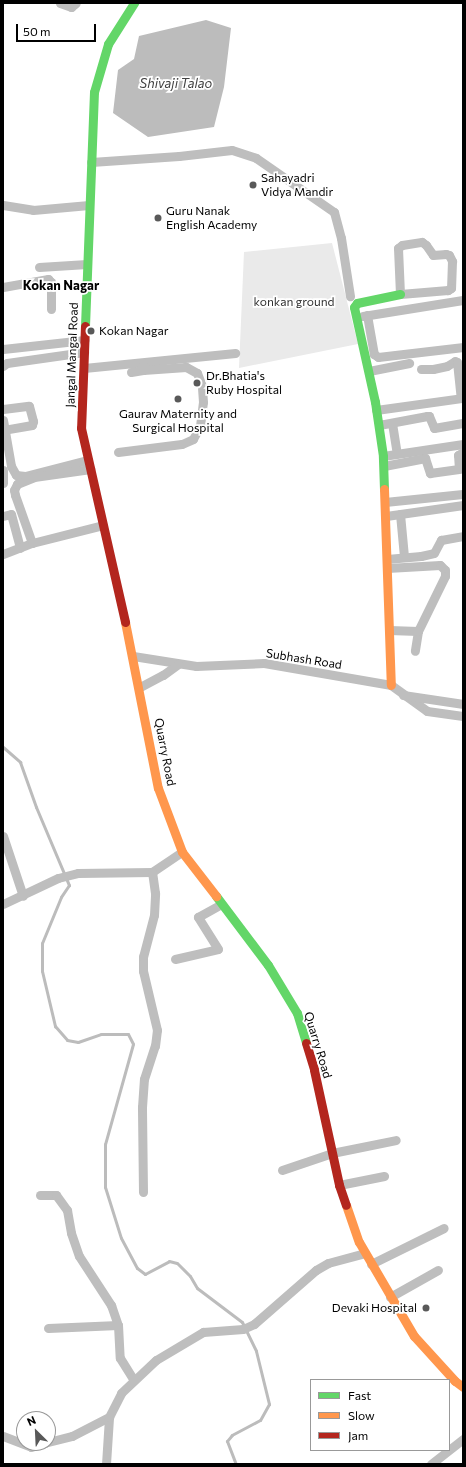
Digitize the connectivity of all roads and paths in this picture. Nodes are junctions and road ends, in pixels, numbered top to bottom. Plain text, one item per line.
1 (60, 3) edge
2 (76, 3) edge
3 (134, 3) edge
4 (91, 162) junction
5 (3, 205) edge
6 (90, 205) junction
7 (87, 264) junction
8 (39, 267) dead end
9 (3, 287) edge
10 (400, 294) junction
11 (350, 296) dead end
12 (463, 300) edge
13 (51, 309) dead end
14 (367, 315) junction
15 (356, 317) junction
16 (85, 340) junction
17 (463, 347) edge
18 (3, 349) edge
19 (84, 352) junction
20 (236, 353) dead end
21 (409, 362) dead end
22 (3, 366) edge
23 (143, 366) junction
24 (84, 368) junction
25 (421, 369) dead end
26 (369, 371) junction
27 (131, 372) dead end
28 (462, 398) edge
29 (3, 409) edge
30 (376, 410) junction
31 (3, 420) edge
32 (392, 423) junction
33 (463, 423) edge
34 (379, 425) junction
35 (5, 430) junction
36 (463, 444) edge
37 (118, 452) dead end
38 (463, 452) edge
39 (397, 454) junction
40 (383, 461) junction
41 (89, 464) junction
42 (3, 470) edge
43 (3, 483) edge
44 (463, 494) edge
45 (385, 502) junction
46 (463, 505) edge
47 (400, 514) junction
48 (3, 516) edge
49 (386, 516) junction
50 (103, 524) junction
51 (463, 536) edge
52 (32, 543) junction
53 (20, 548) junction
54 (3, 554) edge
55 (404, 556) junction
56 (387, 563) junction
57 (389, 630) junction
58 (418, 631) junction
59 (415, 651) dead end
60 (134, 656) junction
61 (178, 664) junction
62 (391, 685) junction
63 (140, 687) junction
64 (402, 695) junction
65 (463, 704) edge
66 (463, 716) edge
67 (3, 836) edge
68 (182, 852) junction
69 (152, 872) junction
70 (23, 896) junction
71 (3, 904) edge
72 (221, 904) junction
73 (176, 959) dead end
74 (396, 1140) dead end
75 (332, 1153) junction
76 (282, 1170) dead end
77 (384, 1176) dead end
78 (338, 1185) junction
79 (143, 1192) dead end
80 (40, 1195) dead end
81 (444, 1228) dead end
82 (365, 1253) junction
83 (371, 1264) junction
84 (438, 1270) dead end
85 (390, 1297) junction
86 (118, 1325) junction
87 (48, 1328) dead end
88 (459, 1379) edge
89 (134, 1380) junction
90 (463, 1387) edge
91 (109, 1417) junction
92 (3, 1436) edge
93 (463, 1439) edge
94 (56, 1440) edge
95 (16, 1441) edge
96 (450, 1449) edge
97 (448, 1451) edge
98 (106, 1464) edge
99 (431, 1464) edge

1 - 2 street
3 - 4 main road, Jangal Mangal Road
4 - 6 main road, Jangal Mangal Road
4 - 11 street
5 - 6 street
6 - 7 main road, Jangal Mangal Road
7 - 8 street
7 - 16 main road, Jangal Mangal Road
9 - 13 street
10 - 10 street
10 - 15 main road
12 - 14 street
14 - 15 street
14 - 17 street
15 - 26 main road
16 - 18 street
16 - 19 main road, Jangal Mangal Road
19 - 22 street
19 - 24 main road, Jangal Mangal Road
20 - 23 street
21 - 26 street
23 - 24 street
23 - 27 street
23 - 37 street
24 - 41 main road, Jangal Mangal Road
25 - 28 street
26 - 30 main road
28 - 30 street
29 - 35 street
30 - 34 main road
31 - 35 street
32 - 33 street
32 - 34 street
32 - 39 street
34 - 40 main road
35 - 41 street
36 - 39 street
38 - 40 street
39 - 40 street
40 - 45 main road
41 - 50 main road, Jangal Mangal Road
41 - 52 street
42 - 43 street
44 - 45 street
45 - 49 main road
46 - 47 street
47 - 49 street
47 - 55 street
48 - 53 street
49 - 56 main road
50 - 52 street
50 - 60 main road, Jangal Mangal Road
51 - 55 street
52 - 53 street
53 - 54 street
55 - 56 street
56 - 57 main road
56 - 58 street
57 - 58 street
57 - 62 main road
58 - 59 street
60 - 61 street, Subhash Road
60 - 63 main road, Jangal Mangal Road
61 - 62 street, Subhash Road
61 - 63 street
62 - 64 street
63 - 68 main road, Quarry Road
64 - 65 street
64 - 66 street
67 - 70 street
68 - 69 street
68 - 72 main road, Quarry Road
69 - 70 street
69 - 79 street
70 - 71 street
72 - 73 street
72 - 75 main road, Quarry Road
74 - 75 street
75 - 76 street
75 - 78 main road, Quarry Road
77 - 78 street
78 - 82 main road, Quarry Road
80 - 86 street
81 - 83 street
82 - 83 main road, Quarry Road
82 - 89 street
83 - 85 main road, Quarry Road
84 - 85 street
85 - 88 main road, Quarry Road
86 - 87 street
86 - 89 street
88 - 90 main road, Quarry Road
89 - 91 street
91 - 94 street
91 - 98 street
92 - 95 street
93 - 96 street
97 - 99 street

